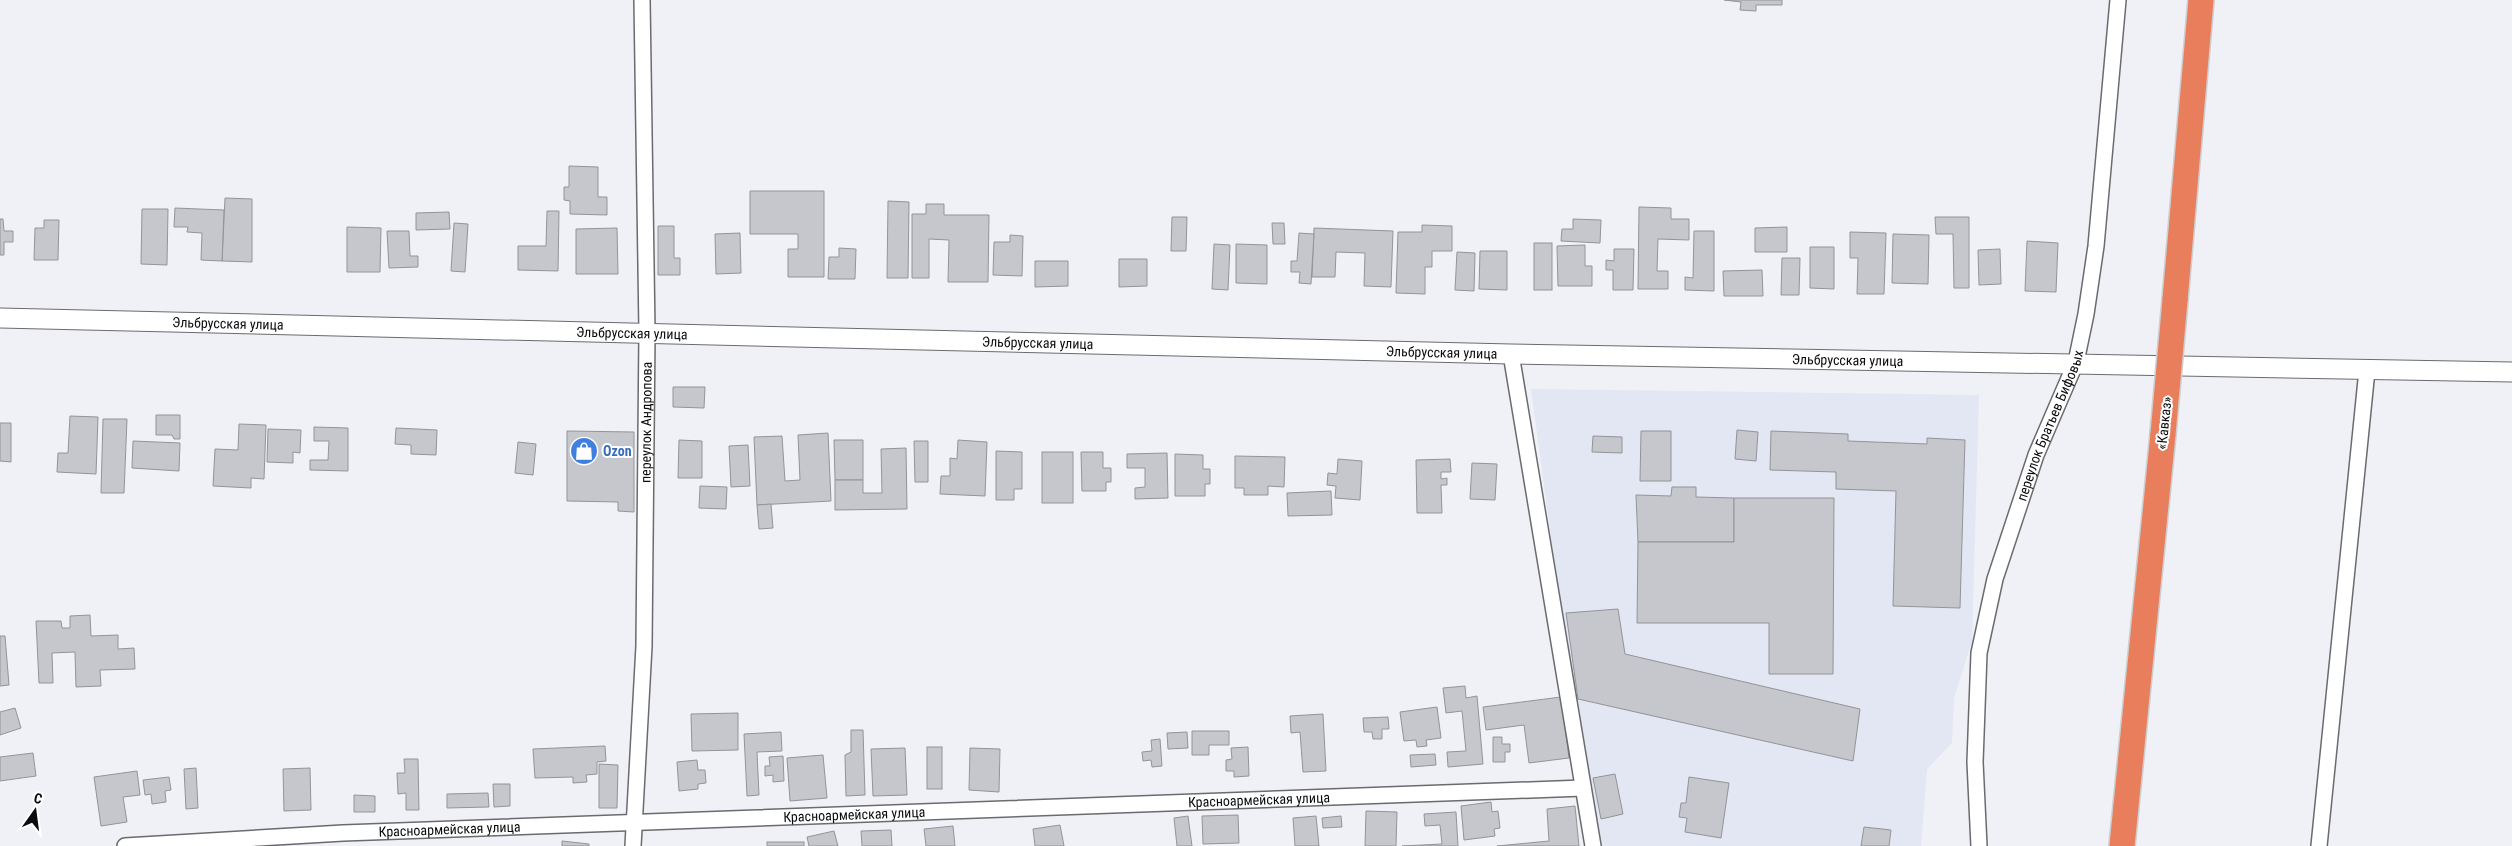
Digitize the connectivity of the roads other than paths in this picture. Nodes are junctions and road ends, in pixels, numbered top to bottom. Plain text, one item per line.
1 (642, 0) edge
2 (2118, 0) edge
3 (2201, 0) edge
4 (0, 318) edge
5 (647, 332) junction
6 (1511, 354) junction
7 (2076, 362) junction
8 (2367, 370) junction
9 (2512, 372) edge
10 (1583, 788) junction
11 (633, 823) junction
12 (124, 846) edge
13 (633, 846) edge
14 (1593, 846) edge
15 (1979, 846) edge
16 (2122, 846) edge
17 (2319, 846) edge

1 - 5 street, переулок Андропова
2 - 7 street, переулок Братьев Бифовых
3 - 16 highway, «Кавказ», bridge
4 - 5 street, Эльбрусская улица
5 - 6 street, Эльбрусская улица
5 - 11 street, переулок Андропова
6 - 7 street, Эльбрусская улица
6 - 10 street
7 - 8 street, Эльбрусская улица
7 - 15 street, переулок Братьев Бифовых
8 - 9 street, Эльбрусская улица
8 - 17 street
10 - 11 street, Красноармейская улица
10 - 14 street
11 - 12 street, Красноармейская улица
11 - 13 street, переулок Андропова

